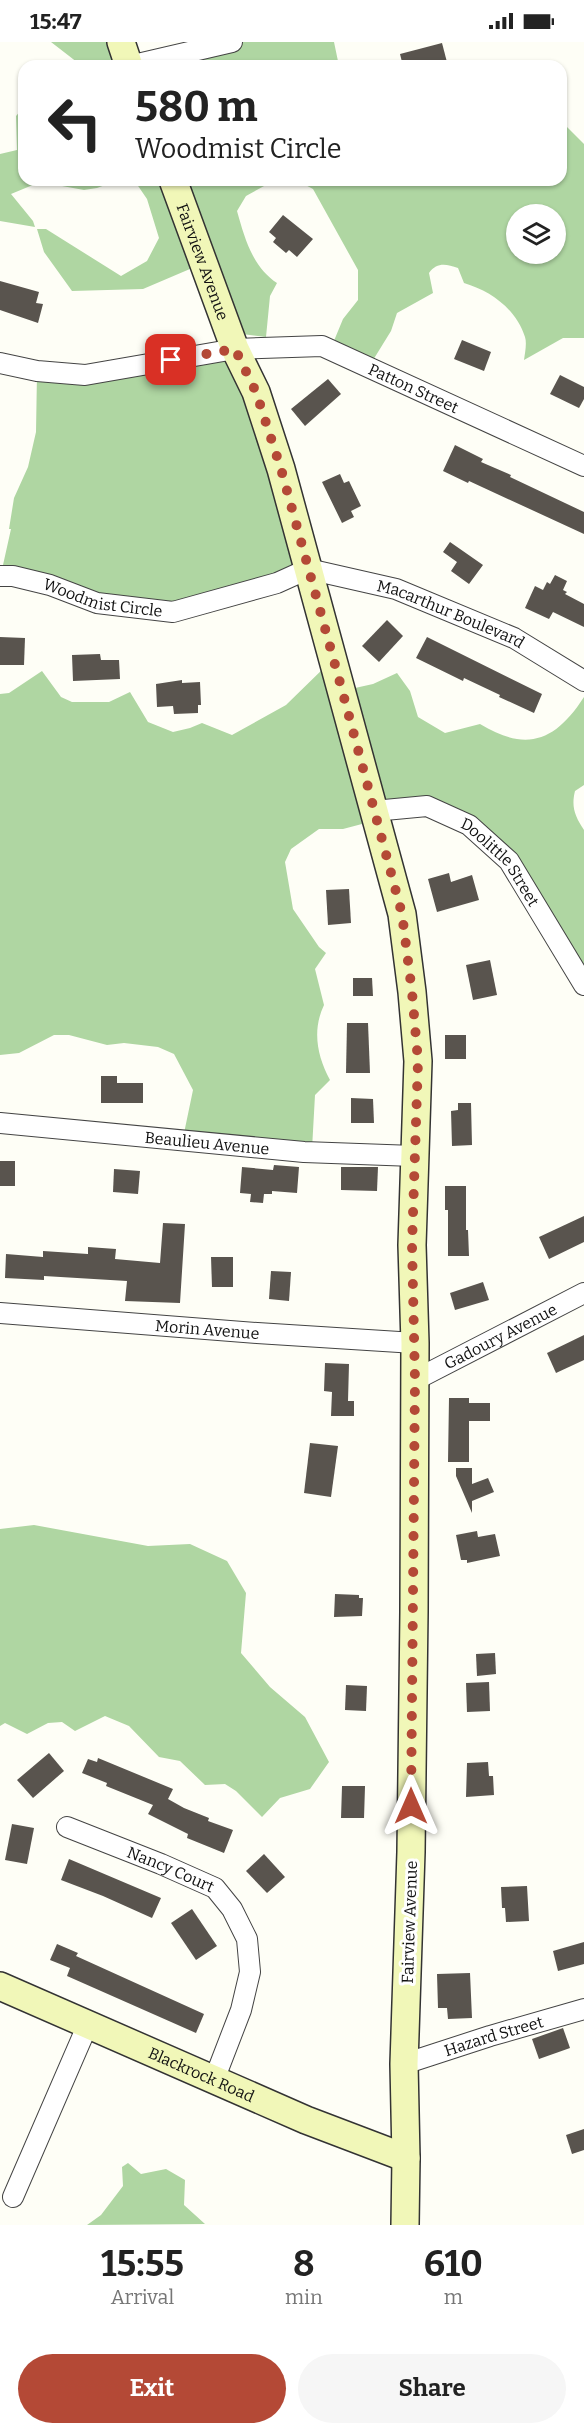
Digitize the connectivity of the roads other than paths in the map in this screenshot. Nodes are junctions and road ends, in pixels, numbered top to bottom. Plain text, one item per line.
1 (121, 42) edge
2 (232, 42) edge
3 (127, 60) edge
4 (155, 60) edge
5 (175, 186) edge
6 (235, 349) junction
7 (0, 363) edge
8 (584, 466) edge
9 (308, 568) junction
10 (0, 576) edge
11 (584, 681) edge
12 (374, 811) junction
13 (584, 985) edge
14 (0, 1123) edge
15 (414, 1156) junction
16 (584, 1293) edge
17 (0, 1313) edge
18 (415, 1343) junction
19 (415, 1380) junction
20 (67, 1827) dead end
21 (0, 1986) edge
22 (584, 2009) edge
23 (88, 2024) junction
24 (404, 2064) junction
25 (214, 2080) junction
26 (406, 2158) junction
27 (13, 2198) dead end
28 (405, 2225) edge

1 - 3 main road
2 - 4 street
5 - 6 main road, Fairview Avenue
6 - 7 street
6 - 8 street, Patton Street
6 - 9 main road, Fairview Avenue
9 - 10 street, Woodmist Circle
9 - 11 street, Macarthur Boulevard
9 - 12 main road, Fairview Avenue
12 - 13 street, Doolittle Street
12 - 15 main road, Fairview Avenue
14 - 15 street, Beaulieu Avenue
15 - 18 main road, Fairview Avenue
16 - 19 street, Gadoury Avenue
17 - 18 street, Morin Avenue
18 - 19 main road, Fairview Avenue
19 - 24 main road, Fairview Avenue
20 - 25 street, Nancy Court
21 - 23 main road, Blackrock Road
22 - 24 street, Hazard Street
23 - 25 main road, Blackrock Road
23 - 27 street
24 - 26 main road, Fairview Avenue
25 - 26 main road, Blackrock Road
26 - 28 main road, Fairview Avenue

